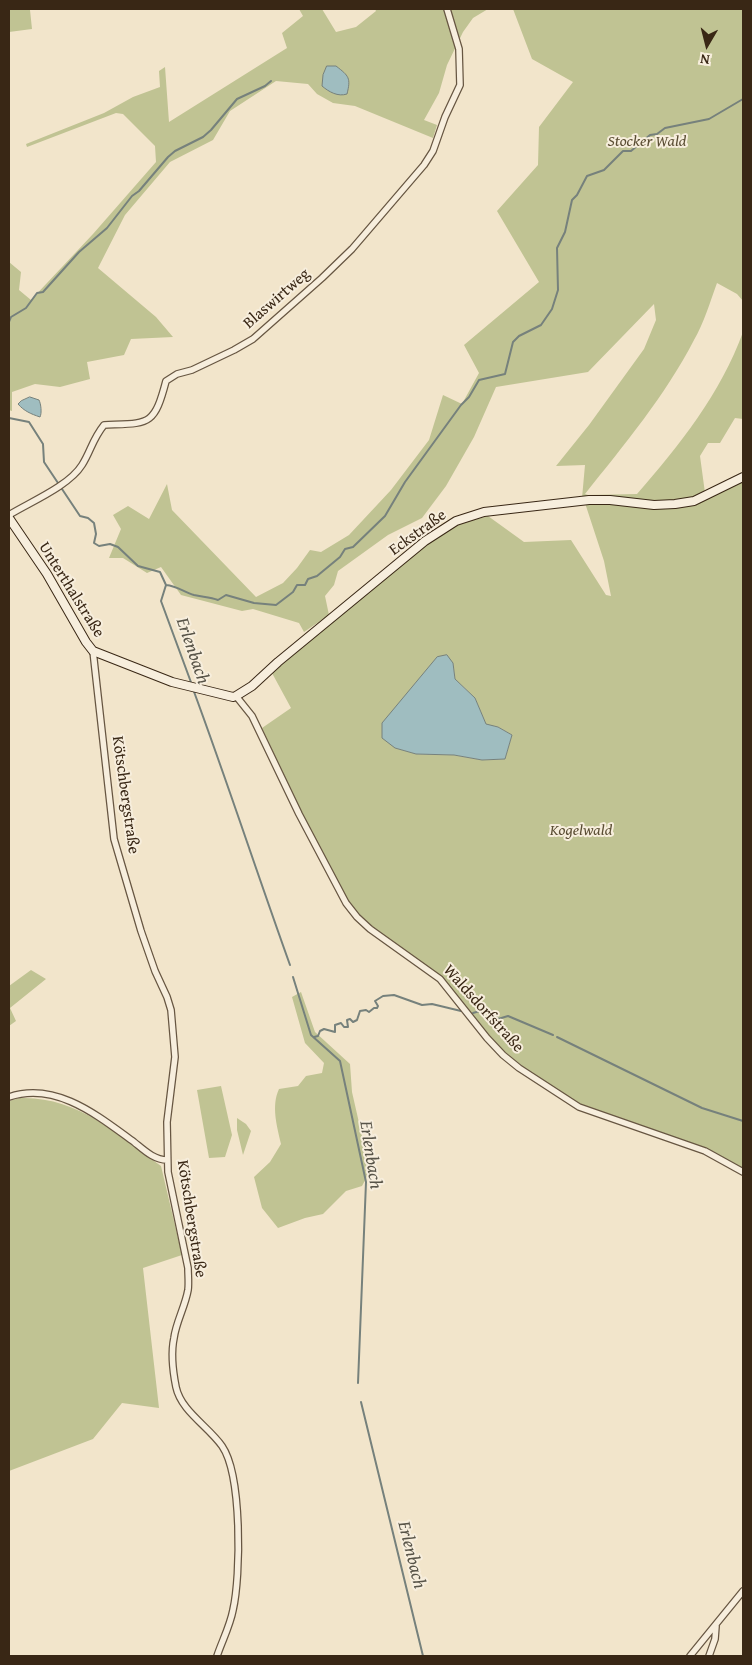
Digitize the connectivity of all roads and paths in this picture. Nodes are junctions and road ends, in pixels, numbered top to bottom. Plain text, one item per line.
1 (447, 9) edge
2 (743, 477) edge
3 (9, 516) edge
4 (93, 652) junction
5 (236, 696) junction
6 (9, 1097) edge
7 (167, 1160) junction
8 (743, 1172) edge
9 (743, 1591) edge
10 (716, 1626) junction
11 (216, 1656) edge
12 (690, 1656) edge
13 (709, 1656) edge

1 - 3 street, Blaswirtweg
2 - 5 street, Eckstraße
3 - 4 street, Unterthalstraße
4 - 5 street, Unterthalstraße
4 - 7 street, Kötschbergstraße
5 - 8 street, Waldsdorfstraße
6 - 7 street
7 - 11 street, Kötschbergstraße
9 - 10 street
10 - 12 street
10 - 13 street

